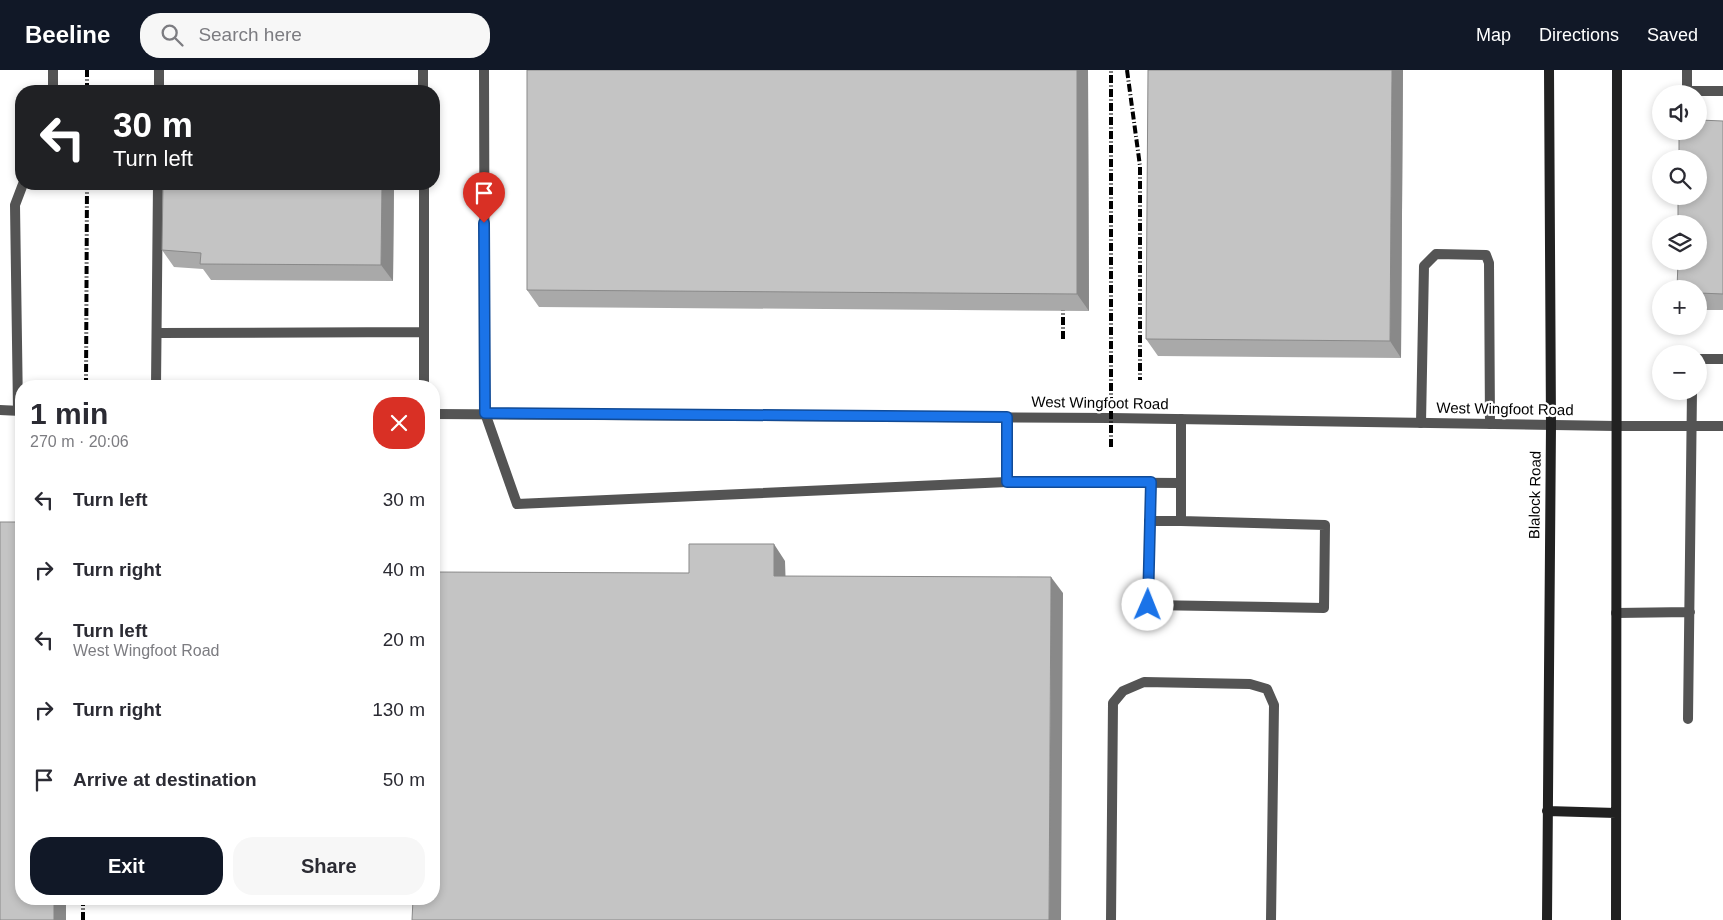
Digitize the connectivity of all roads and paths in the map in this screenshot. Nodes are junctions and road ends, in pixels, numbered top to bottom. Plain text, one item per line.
1 (53, 70) edge
2 (159, 70) edge
3 (423, 70) edge
4 (484, 70) edge
5 (1549, 70) edge
6 (1617, 70) edge
7 (1687, 70) edge
8 (52, 85) edge
9 (159, 85) edge
10 (423, 85) edge
11 (1723, 91) edge
12 (21, 190) edge
13 (158, 190) edge
14 (424, 190) edge
15 (424, 332) junction
16 (157, 333) junction
17 (1707, 359) edge
18 (1723, 359) edge
19 (19, 380) edge
20 (156, 380) edge
21 (424, 380) edge
22 (1692, 400) edge
23 (0, 410) edge
24 (15, 410) edge
25 (485, 413) junction
26 (440, 414) edge
27 (1007, 417) junction
28 (1181, 420) junction
29 (1421, 423) junction
30 (1490, 424) junction
31 (1551, 425) junction
32 (1616, 426) junction
33 (1692, 426) junction
34 (1723, 426) edge
35 (1007, 482) junction
36 (1151, 482) junction
37 (1181, 483) junction
38 (1149, 521) junction
39 (1181, 521) junction
40 (1690, 612) junction
41 (1616, 613) junction
42 (1688, 719) dead end
43 (1547, 812) junction
44 (1616, 813) junction
45 (1111, 920) edge
46 (1271, 920) edge
47 (1548, 920) edge
48 (1616, 920) edge

1 - 8 street
2 - 9 street
3 - 10 street
4 - 25 street
5 - 31 main road, Blalock Road
6 - 32 main road
7 - 11 street
12 - 19 street
13 - 16 street
14 - 15 street
15 - 16 street
15 - 21 street
16 - 20 street
17 - 18 street
22 - 33 street
23 - 24 street
25 - 26 street, West Wingfoot Road
25 - 27 street, West Wingfoot Road
25 - 35 street
27 - 28 street, West Wingfoot Road
27 - 35 street
28 - 29 street, West Wingfoot Road
28 - 37 street
29 - 30 street, West Wingfoot Road
29 - 30 street
30 - 31 street, West Wingfoot Road
31 - 32 street, West Wingfoot Road
31 - 43 main road, Blalock Road
32 - 33 street, West Wingfoot Road
32 - 41 main road
33 - 34 street, West Wingfoot Road
33 - 40 street
35 - 36 street
36 - 37 street
36 - 38 street
37 - 39 street
38 - 39 street
38 - 39 street
40 - 41 street
40 - 42 street
41 - 44 main road
43 - 44 main road
43 - 47 main road, Blalock Road
44 - 48 main road
45 - 46 street

